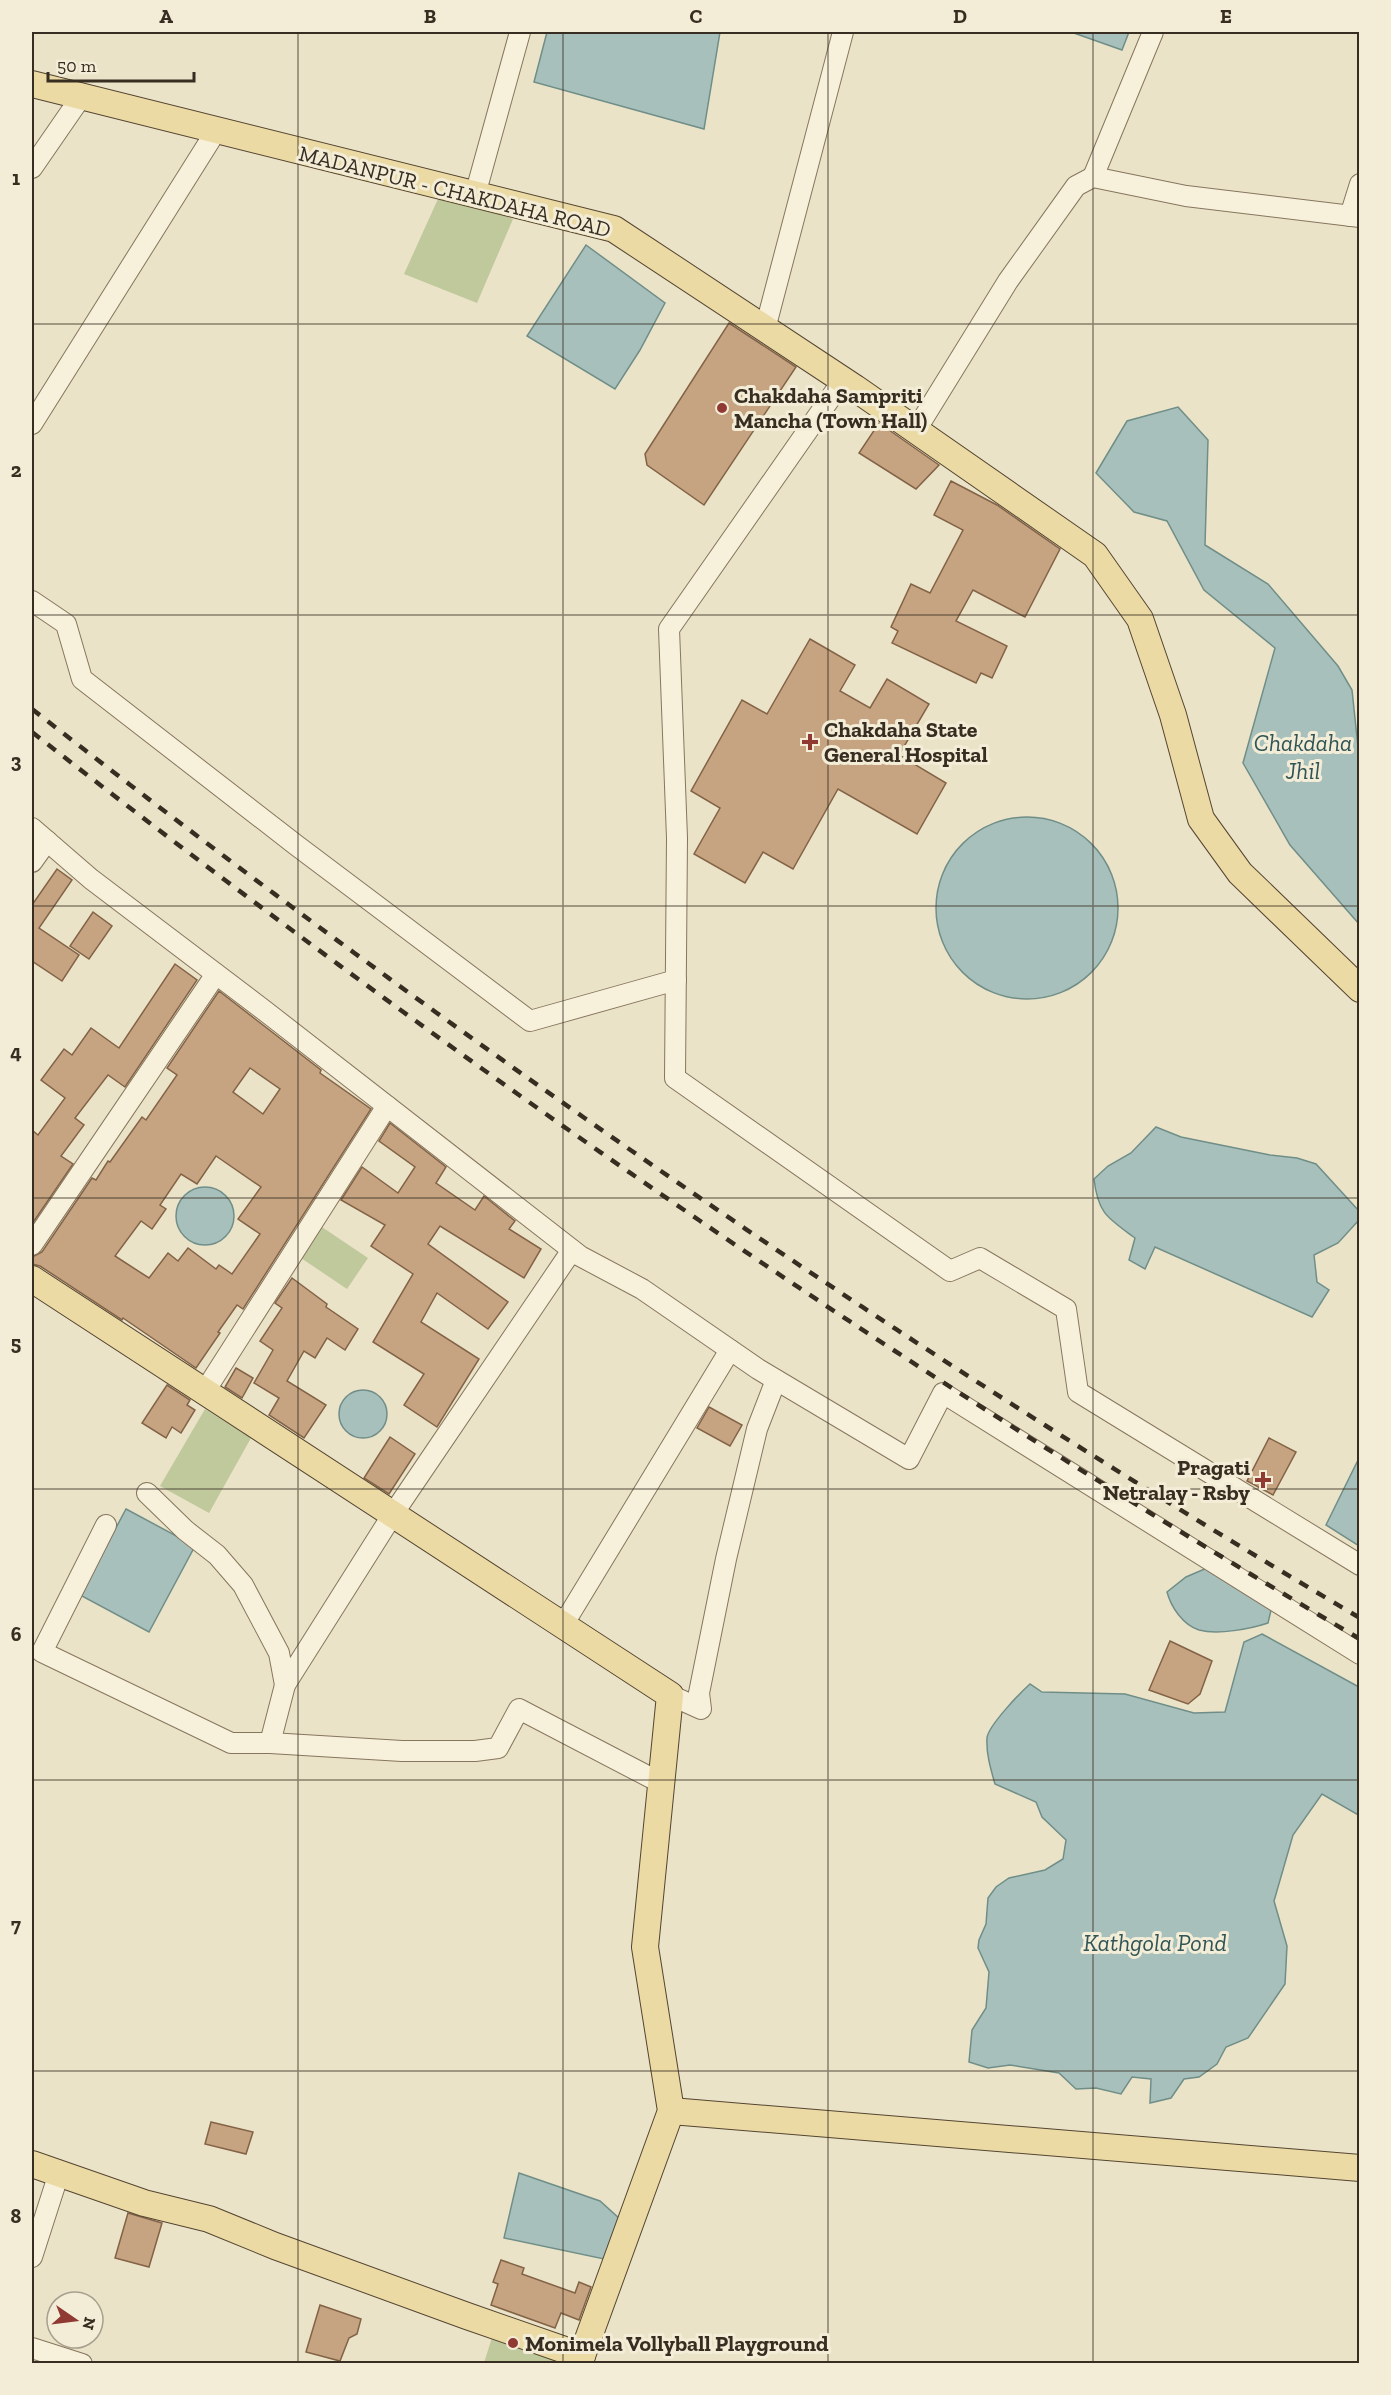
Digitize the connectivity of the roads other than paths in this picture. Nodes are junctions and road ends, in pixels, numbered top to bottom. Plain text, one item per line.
1 (520, 32) edge
2 (843, 32) edge
3 (1153, 32) edge
4 (32, 84) edge
5 (81, 97) junction
6 (216, 131) junction
7 (32, 168) edge
8 (1093, 177) junction
9 (1359, 184) edge
10 (476, 195) junction
11 (1355, 216) edge
12 (765, 329) junction
13 (843, 380) junction
14 (32, 424) edge
15 (916, 430) junction
16 (32, 601) edge
17 (32, 828) edge
18 (47, 841) junction
19 (32, 862) edge
20 (216, 974) junction
21 (676, 980) junction
22 (1359, 989) edge
23 (387, 1106) junction
24 (32, 1245) edge
25 (572, 1250) junction
26 (32, 1279) edge
27 (730, 1350) junction
28 (776, 1380) junction
29 (206, 1391) junction
30 (147, 1493) dead end
31 (393, 1514) junction
32 (106, 1525) dead end
33 (1359, 1565) edge
34 (563, 1625) junction
35 (1359, 1654) edge
36 (285, 1685) junction
37 (670, 1695) junction
38 (270, 1743) junction
39 (661, 1782) junction
40 (672, 2111) junction
41 (32, 2164) edge
42 (1359, 2169) edge
43 (59, 2172) junction
44 (32, 2257) edge
45 (32, 2348) edge
46 (580, 2360) edge
47 (82, 2364) edge

1 - 10 street
2 - 12 street
3 - 8 street
4 - 5 main road, MADANPUR - CHAKDAHA ROAD
5 - 6 main road, MADANPUR - CHAKDAHA ROAD
5 - 7 street
6 - 10 main road, MADANPUR - CHAKDAHA ROAD
6 - 14 street
8 - 11 street
8 - 15 street
9 - 11 street
10 - 12 main road, MADANPUR - CHAKDAHA ROAD
12 - 13 main road, MADANPUR - CHAKDAHA ROAD
13 - 15 main road, MADANPUR - CHAKDAHA ROAD
13 - 21 street
15 - 22 main road, MADANPUR - CHAKDAHA ROAD
16 - 21 street
17 - 18 street
18 - 19 street
18 - 20 street
20 - 23 street
20 - 24 street
21 - 33 street
23 - 25 street
23 - 29 street
25 - 27 street
25 - 31 street
26 - 29 main road
27 - 28 street
27 - 34 street
28 - 35 street
28 - 37 street
29 - 31 main road
30 - 36 street
31 - 34 main road
31 - 36 street
32 - 38 street
34 - 37 main road
36 - 38 street
37 - 39 main road
38 - 39 street
39 - 40 main road
40 - 42 main road
40 - 46 main road
41 - 43 main road
43 - 44 street
43 - 46 main road
45 - 47 street

